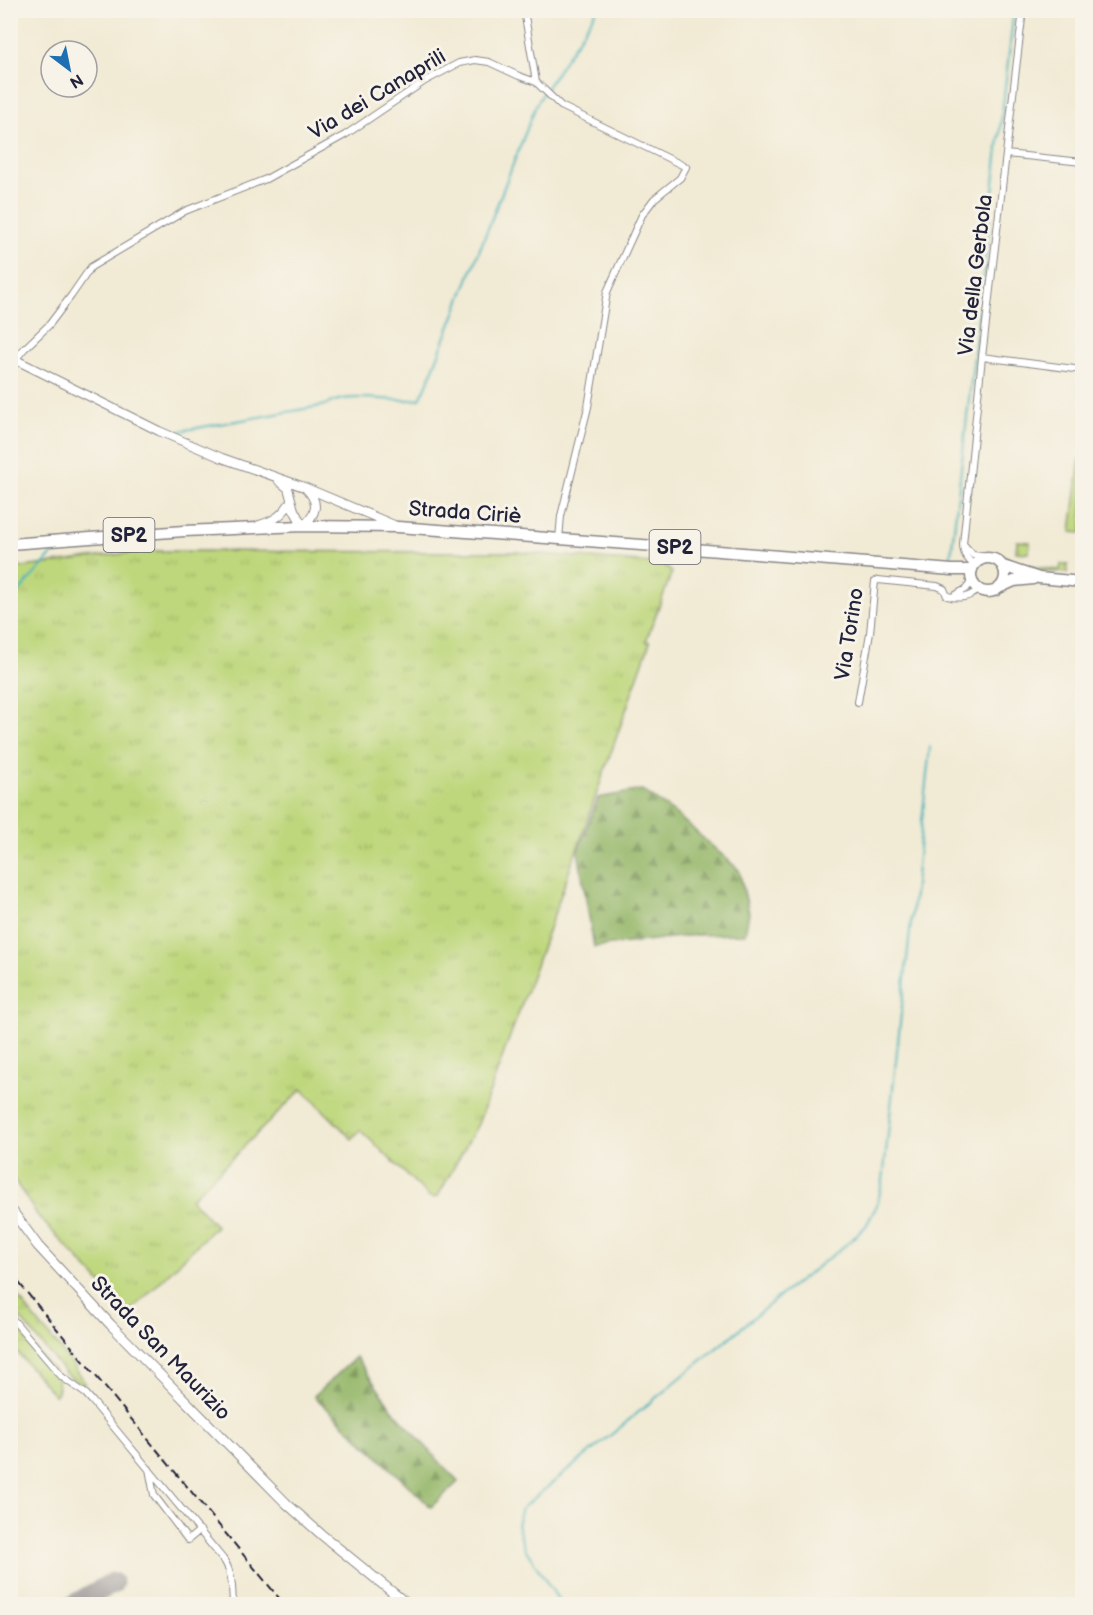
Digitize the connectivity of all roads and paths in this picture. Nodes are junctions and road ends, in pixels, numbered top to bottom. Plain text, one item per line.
1 (524, 10) edge
2 (1023, 10) edge
3 (536, 82) junction
4 (1006, 154) junction
5 (1083, 162) edge
6 (982, 357) junction
7 (13, 358) edge
8 (1083, 370) edge
9 (260, 471) junction
10 (304, 488) junction
11 (291, 501) junction
12 (303, 526) junction
13 (398, 526) junction
14 (247, 528) junction
15 (559, 539) junction
16 (10, 544) edge
17 (963, 544) junction
18 (989, 558) junction
19 (1003, 566) junction
20 (974, 577) junction
21 (1039, 578) junction
22 (1083, 582) edge
23 (1001, 587) junction
24 (951, 597) junction
25 (858, 702) dead end
26 (13, 1211) edge
27 (10, 1316) edge
28 (148, 1468) junction
29 (200, 1530) junction
30 (233, 1605) edge
31 (407, 1605) edge

1 - 3 street
2 - 4 street, Via della Gerbola
3 - 7 street, Via dei Canaprili
3 - 15 street, Via dei Canaprili
4 - 5 street
4 - 6 street, Via della Gerbola
6 - 8 street
6 - 17 street, Via della Gerbola
7 - 9 street, Strada Ciriè
9 - 10 street, Strada Ciriè
9 - 11 street
10 - 12 street
10 - 13 street, Strada Ciriè
11 - 12 street
11 - 14 street
12 - 13 main road, SP2
12 - 14 main road, SP2
13 - 15 main road, Strada Ciriè / SP2
14 - 16 main road, SP2
15 - 20 main road, Strada Ciriè / SP2
17 - 18 street
17 - 20 street
18 - 19 main road
18 - 20 main road
19 - 21 main road
19 - 23 main road
20 - 23 main road
20 - 24 street
20 - 24 street
21 - 22 main road
21 - 23 main road
24 - 25 street, Via Torino
26 - 31 main road, Strada San Maurizio
27 - 28 street
28 - 29 street
28 - 29 street
29 - 30 street

